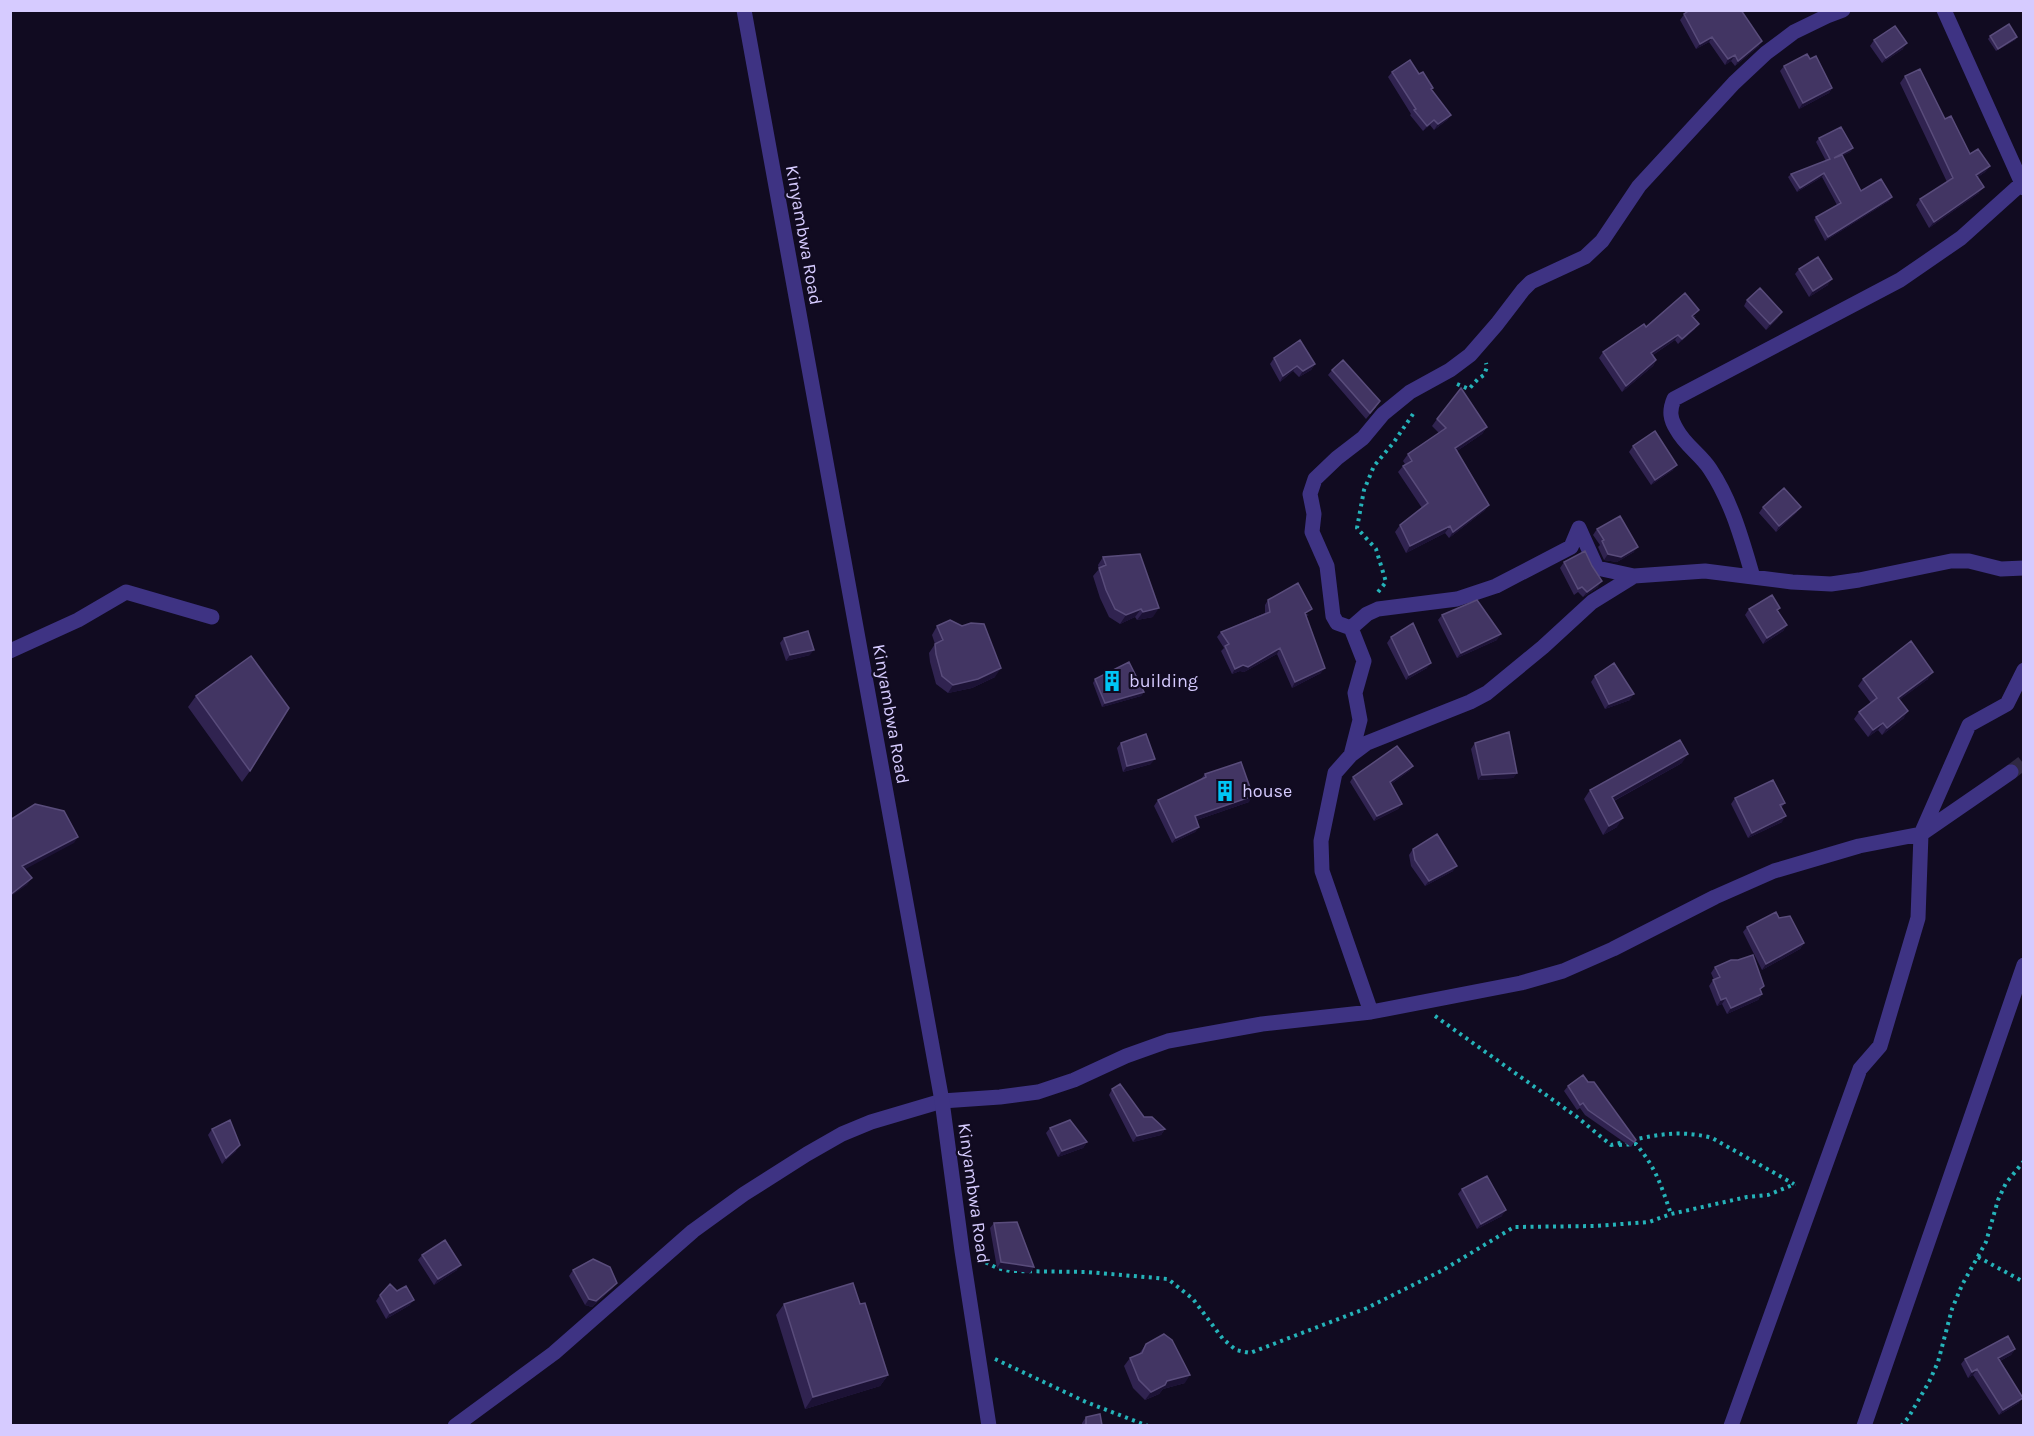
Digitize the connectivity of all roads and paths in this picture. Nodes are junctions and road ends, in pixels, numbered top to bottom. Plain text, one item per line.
1 (744, 10) edge
2 (1843, 10) edge
3 (1944, 10) edge
4 (2022, 186) edge
5 (1478, 346) junction
6 (1435, 378) junction
7 (1418, 406) dead end
8 (2024, 568) edge
9 (1634, 576) junction
10 (1753, 577) junction
11 (1367, 614) junction
12 (212, 617) dead end
13 (1351, 628) junction
14 (10, 651) edge
15 (2024, 670) edge
16 (1352, 755) junction
17 (2011, 772) tunnel mouth
18 (1921, 834) junction
19 (2024, 964) edge
20 (1416, 1003) junction
21 (1371, 1012) junction
22 (942, 1101) junction
23 (1611, 1145) junction
24 (2024, 1161) edge
25 (1671, 1214) junction
26 (962, 1251) junction
27 (1978, 1257) junction
28 (2024, 1282) edge
29 (977, 1350) junction
30 (455, 1425) edge
31 (989, 1425) edge
32 (1148, 1425) edge
33 (1731, 1425) edge
34 (1863, 1425) edge
35 (1901, 1425) edge

1 - 22 street, Kinyambwa Road
2 - 5 street
3 - 4 street
4 - 10 street
5 - 6 street
5 - 6 path
6 - 13 street
7 - 11 path
8 - 10 street
9 - 10 street
9 - 11 street
9 - 16 street
11 - 13 street
12 - 14 street
13 - 16 street
15 - 18 street
16 - 21 street
17 - 18 street
18 - 20 street
18 - 33 street
19 - 34 street
20 - 21 street
20 - 23 path
21 - 22 street
22 - 26 street, Kinyambwa Road
22 - 30 street
23 - 25 path
23 - 25 path
24 - 27 path
25 - 26 path
26 - 29 street, Kinyambwa Road
27 - 28 path
27 - 35 path
29 - 31 street, Kinyambwa Road
29 - 32 path

